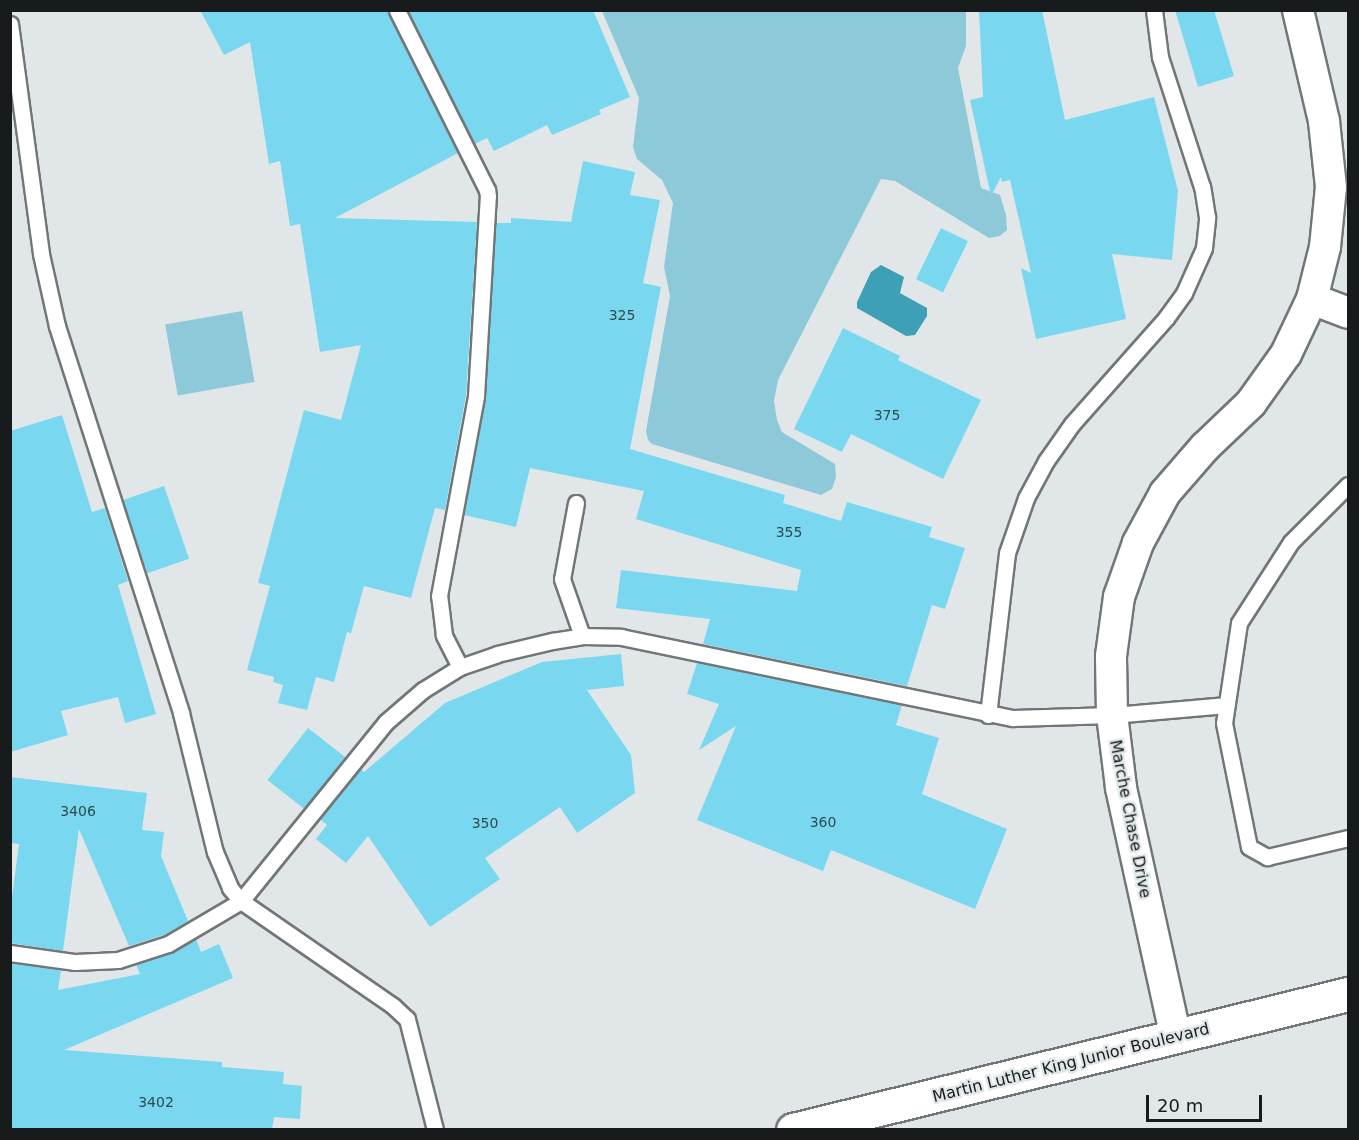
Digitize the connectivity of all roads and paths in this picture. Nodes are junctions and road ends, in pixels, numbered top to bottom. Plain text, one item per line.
1 (397, 10) edge
2 (1154, 10) edge
3 (1298, 10) edge
4 (10, 24) edge
5 (1312, 299) junction
6 (1348, 313) edge
7 (1348, 485) edge
8 (576, 502) dead end
9 (582, 636) junction
10 (460, 668) junction
11 (1227, 705) junction
12 (988, 715) junction
13 (1112, 715) junction
14 (1348, 838) edge
15 (241, 901) junction
16 (10, 953) edge
17 (1348, 994) edge
18 (1176, 1038) junction
19 (435, 1130) edge
20 (793, 1130) edge

1 - 10 lane
2 - 12 lane
3 - 5 street, Marche Chase Drive
4 - 15 lane
5 - 6 street
5 - 13 street, Marche Chase Drive
7 - 11 lane
8 - 9 lane
9 - 10 lane
9 - 12 lane
10 - 15 lane
11 - 13 lane
11 - 14 lane
12 - 13 lane
13 - 18 street, Marche Chase Drive
15 - 16 lane
15 - 19 lane
17 - 18 main road, Martin Luther King Junior Boulevard
18 - 20 main road, Martin Luther King Junior Boulevard

